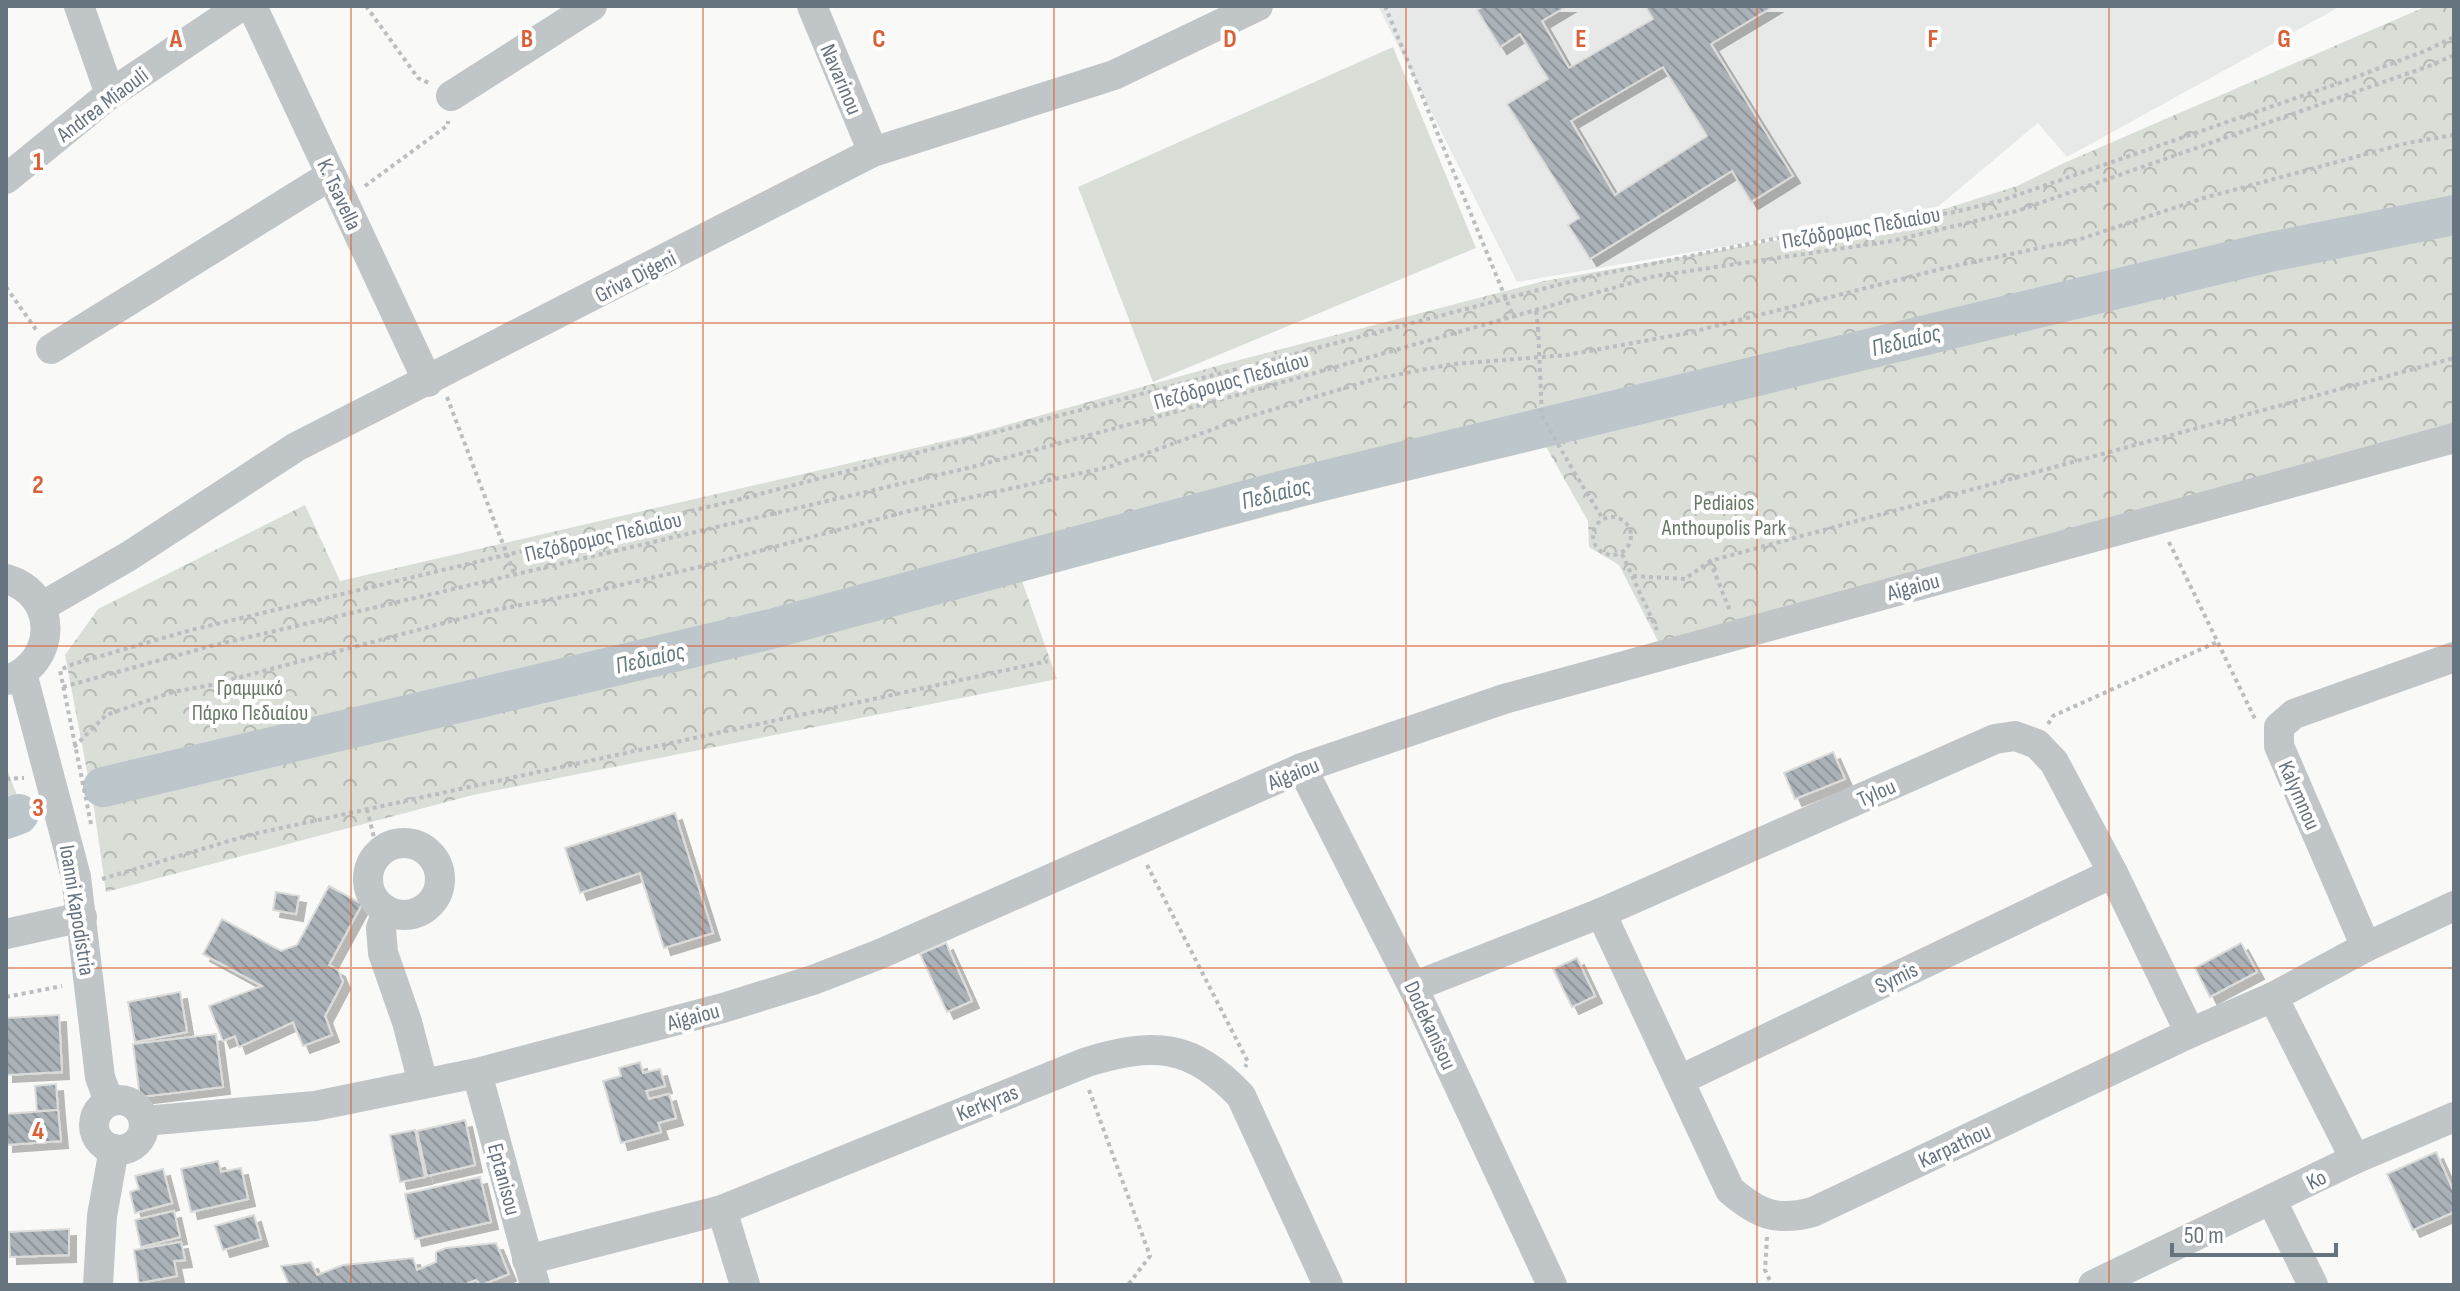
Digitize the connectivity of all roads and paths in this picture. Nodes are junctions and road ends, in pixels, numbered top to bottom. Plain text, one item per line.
1 (79, 6) edge
2 (241, 6) edge
3 (252, 6) edge
4 (366, 6) edge
5 (592, 6) edge
6 (812, 6) edge
7 (1258, 6) edge
8 (1385, 6) edge
9 (2454, 37) edge
10 (2454, 55) edge
11 (110, 94) junction
12 (451, 96) junction
13 (2454, 135) edge
14 (873, 152) junction
15 (6, 179) edge
16 (337, 188) junction
17 (6, 287) edge
18 (1506, 298) junction
19 (1536, 311) junction
20 (1513, 316) junction
21 (51, 349) joint
22 (2454, 358) edge
23 (434, 379) junction
24 (2454, 438) edge
25 (1603, 519) junction
26 (2158, 519) junction
27 (507, 554) junction
28 (1622, 554) junction
29 (1710, 561) junction
30 (514, 573) junction
31 (1633, 576) junction
32 (6, 579) edge
33 (41, 607) junction
34 (1740, 634) junction
35 (2217, 642) junction
36 (1667, 654) junction
37 (2454, 657) edge
38 (1048, 661) dead end
39 (14, 677) edge
40 (63, 687) junction
41 (2277, 735) junction
42 (2037, 744) junction
43 (74, 747) junction
44 (1302, 768) junction
45 (27, 778) dead end
46 (6, 779) edge
47 (84, 787) dead end
48 (367, 809) junction
49 (1135, 841) junction
50 (378, 854) junction
51 (2113, 873) junction
52 (102, 881) dead end
53 (2454, 906) edge
54 (387, 911) junction
55 (1601, 913) junction
56 (82, 917) junction
57 (6, 934) edge
58 (2366, 947) junction
59 (70, 984) dead end
60 (1413, 987) junction
61 (6, 997) edge
62 (2273, 997) junction
63 (2190, 1033) junction
64 (1080, 1065) junction
65 (477, 1073) junction
66 (1680, 1080) junction
67 (423, 1083) junction
68 (1230, 1085) junction
69 (109, 1102) junction
70 (144, 1121) junction
71 (2451, 1124) edge
72 (114, 1149) junction
73 (2355, 1159) junction
74 (2272, 1201) junction
75 (722, 1210) junction
76 (1769, 1215) junction
77 (531, 1272) edge
78 (98, 1285) edge
79 (745, 1285) edge
80 (1128, 1285) edge
81 (1328, 1285) edge
82 (1552, 1285) edge
83 (1772, 1285) edge
84 (2093, 1285) edge
85 (2313, 1285) edge

1 - 11 street
2 - 11 street, Andrea Miaouli
3 - 16 street, K. Tsavella
4 - 12 path
5 - 12 street
6 - 14 street, Navarinou
7 - 14 street, Griva Digeni
8 - 18 path
9 - 18 path
10 - 19 path, Πεζόδρομος Πεδιαίου
11 - 15 street, Andrea Miaouli
12 - 16 path
13 - 43 path
14 - 23 street, Griva Digeni
16 - 21 street
16 - 23 street, K. Tsavella
17 - 21 path
18 - 20 path
18 - 27 path
19 - 20 path, Πεζόδρομος Πεδιαίου
19 - 25 path, bridge
20 - 30 path, Πεζόδρομος Πεδιαίου
22 - 29 path
23 - 27 path
23 - 33 street, Griva Digeni
24 - 26 street, Aigaiou
25 - 28 path
25 - 28 path
26 - 34 street, Aigaiou
26 - 35 path
27 - 30 path
27 - 40 path
28 - 31 path
29 - 31 path
29 - 34 path
30 - 40 path, Πεζόδρομος Πεδιαίου
31 - 36 path
32 - 33 street
33 - 39 street
34 - 36 street, Aigaiou
35 - 41 path
35 - 42 path
36 - 44 street, Aigaiou
37 - 41 street, Kalymnou
38 - 48 path
39 - 56 street, Ioanni Kapodistria
40 - 43 path
41 - 58 street, Kalymnou
42 - 51 street
42 - 55 street, Tylou
43 - 47 path
44 - 49 street, Aigaiou
44 - 60 street, Dodekanisou
45 - 46 path
48 - 50 path
48 - 52 path
49 - 65 street, Aigaiou
49 - 68 path
50 - 54 street
50 - 54 street
51 - 63 street
51 - 66 street, Symis
53 - 58 street, Karpathou
54 - 67 street
55 - 60 street, Tylou
55 - 66 street
56 - 57 street
56 - 69 street, Ioanni Kapodistria
58 - 62 street, Karpathou
59 - 61 path
60 - 82 street, Dodekanisou
62 - 63 street, Karpathou
62 - 73 street
63 - 76 street, Karpathou
64 - 68 street, Kerkyras
64 - 75 street, Kerkyras
64 - 80 path
65 - 67 street, Aigaiou
65 - 77 street, Eptanisou
66 - 76 street
67 - 70 street, Aigaiou
68 - 81 street, Kerkyras
69 - 70 street
69 - 72 street
70 - 72 street
71 - 73 street, Ko
72 - 78 street
73 - 74 street, Ko
74 - 84 street, Ko
74 - 85 street
75 - 77 street, Kerkyras
75 - 79 street
76 - 83 path

